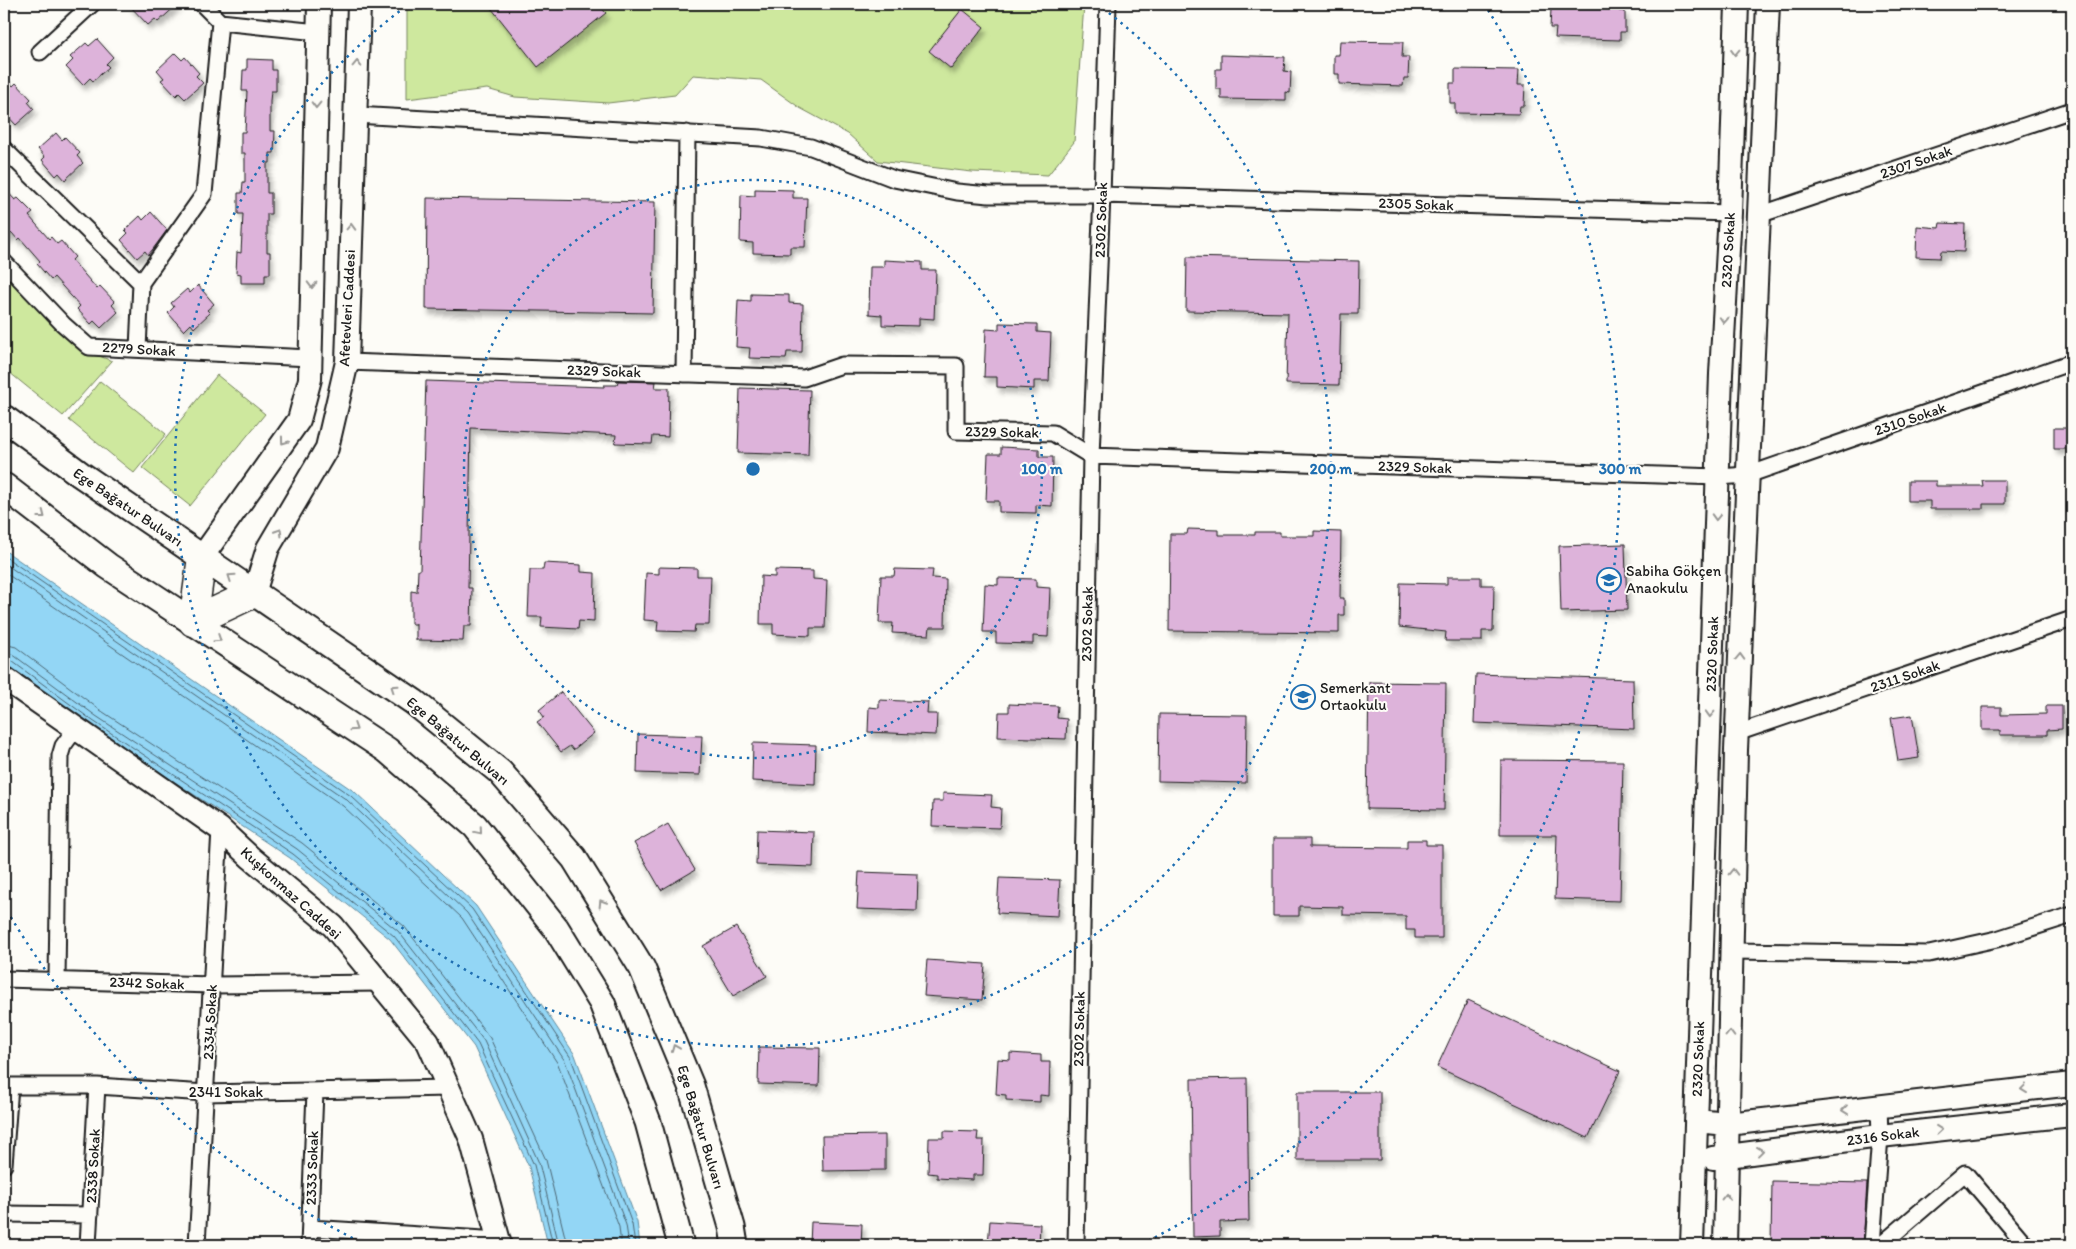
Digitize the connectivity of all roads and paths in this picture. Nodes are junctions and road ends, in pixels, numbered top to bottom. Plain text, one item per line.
1 (92, 4) edge
2 (202, 4) edge
3 (319, 4) edge
4 (359, 4) edge
5 (1108, 4) edge
6 (1737, 4) edge
7 (1768, 4) edge
8 (220, 22) junction
9 (318, 32) junction
10 (40, 52) dead end
11 (2072, 110) edge
12 (355, 116) junction
13 (687, 133) junction
14 (4, 149) edge
15 (1102, 195) junction
16 (1730, 213) junction
17 (1759, 214) junction
18 (4, 262) edge
19 (141, 284) junction
20 (138, 349) junction
21 (310, 358) junction
22 (347, 362) junction
23 (2072, 362) edge
24 (684, 374) junction
25 (4, 418) edge
26 (1091, 456) junction
27 (1748, 476) junction
28 (1718, 477) junction
29 (4, 486) edge
30 (202, 557) junction
31 (254, 593) junction
32 (2072, 619) edge
33 (192, 622) junction
34 (4, 678) edge
35 (76, 728) junction
36 (1737, 733) junction
37 (220, 829) junction
38 (2072, 914) edge
39 (1732, 951) junction
40 (4, 979) edge
41 (57, 980) junction
42 (380, 983) junction
43 (212, 985) junction
44 (2072, 1084) edge
45 (7, 1086) edge
46 (97, 1086) junction
47 (448, 1088) junction
48 (315, 1091) junction
49 (206, 1093) junction
50 (1879, 1106) junction
51 (2072, 1115) edge
52 (1696, 1121) junction
53 (1728, 1124) junction
54 (1880, 1136) junction
55 (1727, 1156) junction
56 (1695, 1162) junction
57 (4, 1165) edge
58 (4, 1214) edge
59 (90, 1216) junction
60 (310, 1228) junction
61 (500, 1242) edge
62 (88, 1245) edge
63 (197, 1245) edge
64 (309, 1245) edge
65 (681, 1245) edge
66 (735, 1245) edge
67 (1076, 1245) edge
68 (1692, 1245) edge
69 (1725, 1245) edge
70 (1872, 1245) edge
71 (1880, 1245) edge
72 (2026, 1245) edge

1 - 10 street
2 - 8 street
3 - 9 street
12 -> 4 street, Afetevleri Caddesi
5 - 15 street, 2302 Sokak
6 -> 16 street, 2320 Sokak
7 - 17 street, 2320 Sokak
8 - 9 street
8 - 19 street
9 -> 21 street
11 - 17 street, 2307 Sokak
12 - 13 street, 2305 Sokak
22 -> 12 street, Afetevleri Caddesi
13 - 15 street, 2305 Sokak
13 - 24 street
14 - 19 street
15 - 16 street, 2305 Sokak
15 - 26 street, 2302 Sokak
16 -> 28 street, 2320 Sokak
17 - 27 street, 2320 Sokak
18 - 20 street, 2279 Sokak
19 - 20 street
20 - 21 street, 2279 Sokak
21 -> 30 street
22 - 24 street, 2329 Sokak
31 -> 22 street, Afetevleri Caddesi
23 - 27 street, 2310 Sokak
24 - 26 street, 2329 Sokak
25 - 30 main road, Ege Bağatur Bulvarı
26 - 28 street, 2329 Sokak
26 - 67 street, 2302 Sokak
27 - 28 street, 2329 Sokak
36 -> 27 street, 2320 Sokak
28 -> 52 street, 2320 Sokak
29 -> 33 main road
31 -> 30 main road, Ege Bağatur Bulvarı
30 - 33 highway
31 - 33 highway
66 -> 31 main road, Ege Bağatur Bulvarı
32 - 36 street, 2311 Sokak
33 -> 65 main road
34 - 35 street, Kuşkonmaz Caddesi
35 - 37 street, Kuşkonmaz Caddesi
35 - 41 street
39 -> 36 street, 2320 Sokak
37 - 42 street, Kuşkonmaz Caddesi
37 - 43 street, 2334 Sokak
38 - 39 street
53 -> 39 street, 2320 Sokak
40 - 41 street, 2342 Sokak
41 - 43 street, 2342 Sokak
42 - 43 street, 2342 Sokak
42 - 47 street, Kuşkonmaz Caddesi
43 - 49 street, 2334 Sokak
44 -> 50 street, 2316 Sokak
45 - 46 street, 2341 Sokak
45 - 57 street
46 - 49 street, 2341 Sokak
46 - 59 street, 2338 Sokak
47 - 48 street, 2341 Sokak
47 - 61 street, Kuşkonmaz Caddesi
48 - 49 street, 2341 Sokak
48 - 60 street, 2333 Sokak
49 - 63 street, 2334 Sokak
50 -> 53 street, 2316 Sokak
50 - 54 street
54 -> 51 street, 2316 Sokak
52 - 53 street, 2316 Sokak
52 - 56 street, 2320 Sokak
53 - 55 street, 2320 Sokak
55 -> 54 street, 2316 Sokak
54 - 70 street
55 - 56 street, 2316 Sokak
69 -> 55 street, 2320 Sokak
56 - 68 street, 2320 Sokak
58 - 59 street
59 - 62 street, 2338 Sokak
60 - 61 street
60 - 64 street, 2333 Sokak
71 - 72 street

